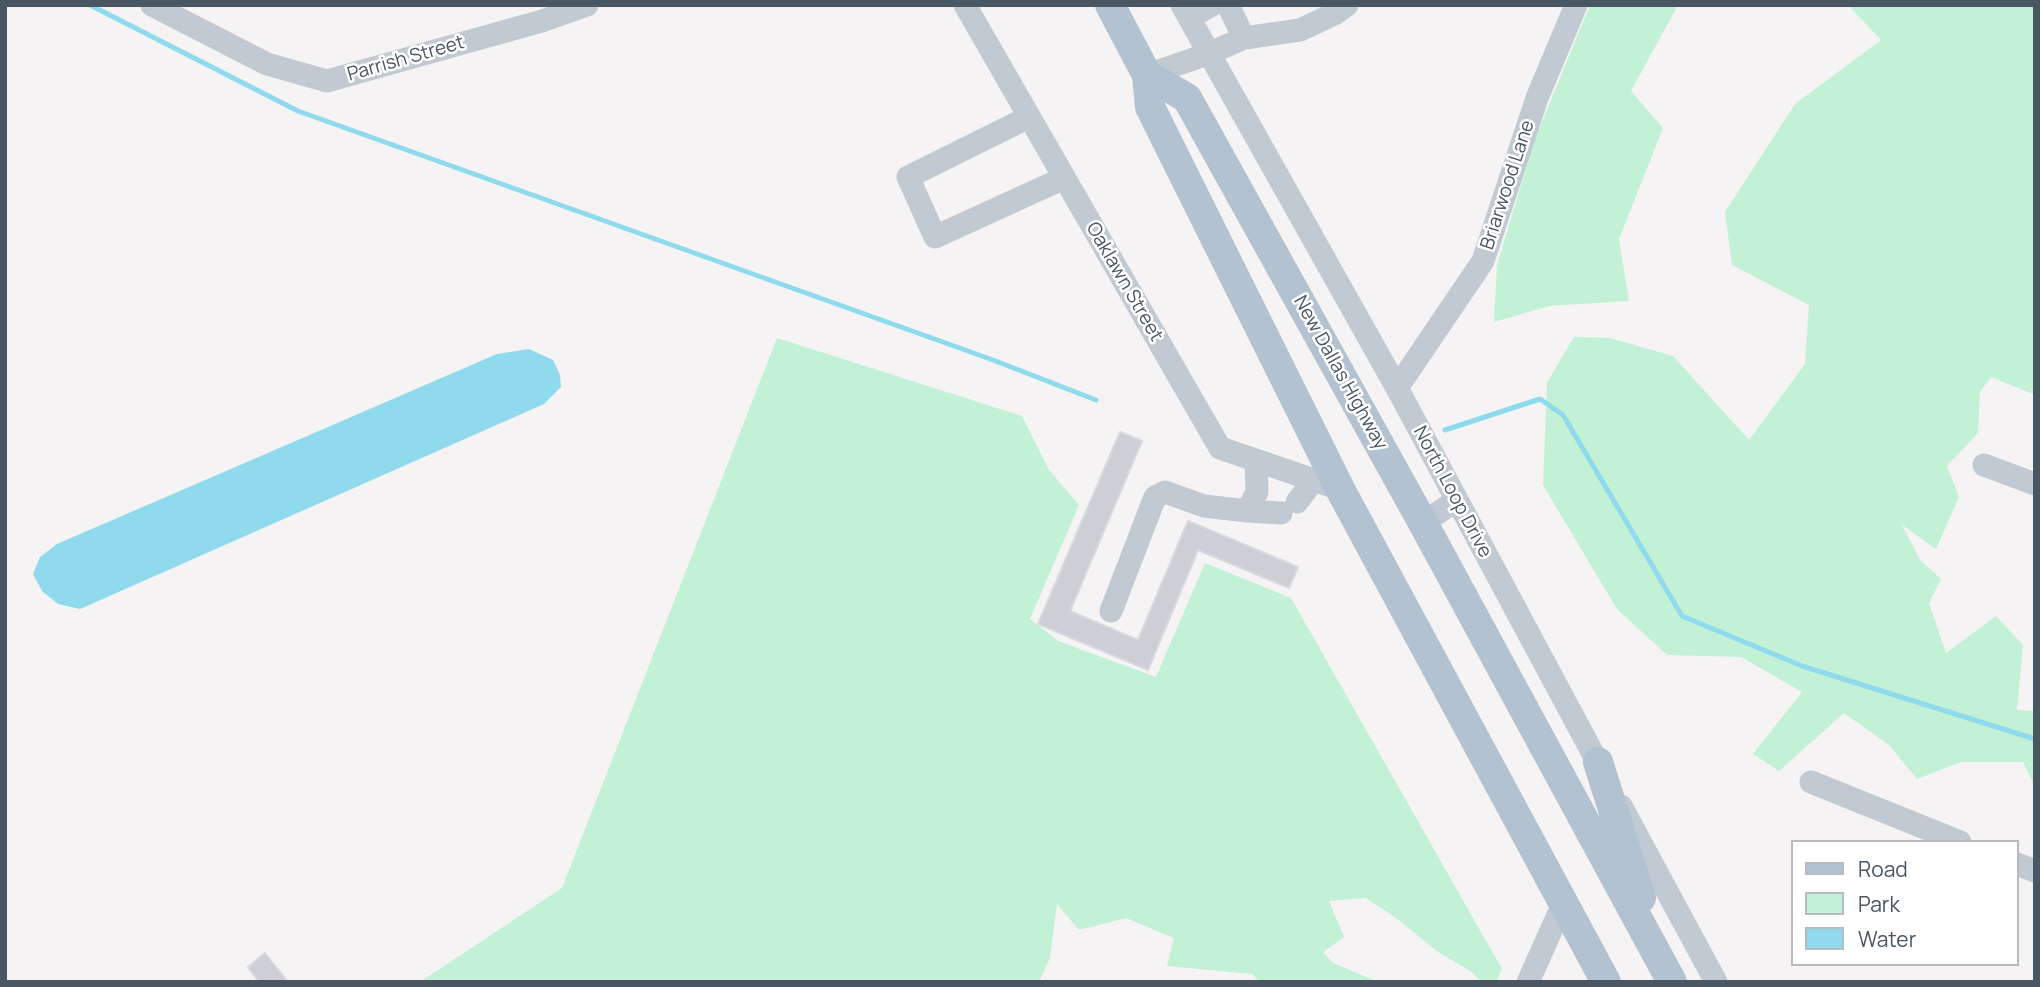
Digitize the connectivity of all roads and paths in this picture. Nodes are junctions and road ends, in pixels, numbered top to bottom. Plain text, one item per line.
1 (152, 5) edge
2 (587, 5) edge
3 (965, 5) edge
4 (1110, 5) edge
5 (1213, 5) edge
6 (1228, 5) edge
7 (1347, 5) edge
8 (1577, 5) edge
9 (1185, 12) edge
10 (1244, 38) junction
11 (1208, 54) junction
12 (1147, 75) junction
13 (1029, 117) junction
14 (1064, 178) junction
15 (1396, 388) junction
16 (1256, 461) junction
17 (1983, 465) dead end
18 (2035, 484) edge
19 (1327, 485) junction
20 (1457, 500) junction
21 (1247, 511) junction
22 (1423, 523) junction
23 (1111, 611) dead end
24 (1598, 762) junction
25 (1811, 782) dead end
26 (1955, 840) edge
27 (1563, 904) junction
28 (1667, 973) edge
29 (1528, 982) edge
30 (1606, 982) edge
31 (1716, 982) edge

1 - 2 street, Parrish Street
3 - 13 street, Oaklawn Street
4 - 12 main road
5 - 9 street
6 - 10 street
7 - 10 street
8 - 15 street, Briarwood Lane
9 - 11 street, North Loop Drive
10 - 11 street
11 - 12 street
11 - 15 street, North Loop Drive
12 - 19 main road
12 - 22 main road, New Dallas Highway
13 - 14 street, Oaklawn Street
13 - 14 street
14 - 16 street, Oaklawn Street
15 - 20 street, North Loop Drive
16 - 19 street, Oaklawn Street
16 - 21 street
17 - 18 street
19 - 21 street
19 - 27 main road
20 - 22 street
20 - 24 street, North Loop Drive
21 - 23 street
22 - 28 main road, New Dallas Highway
24 - 28 main road
24 - 31 street, North Loop Drive
25 - 26 street
27 - 29 street
27 - 30 main road

